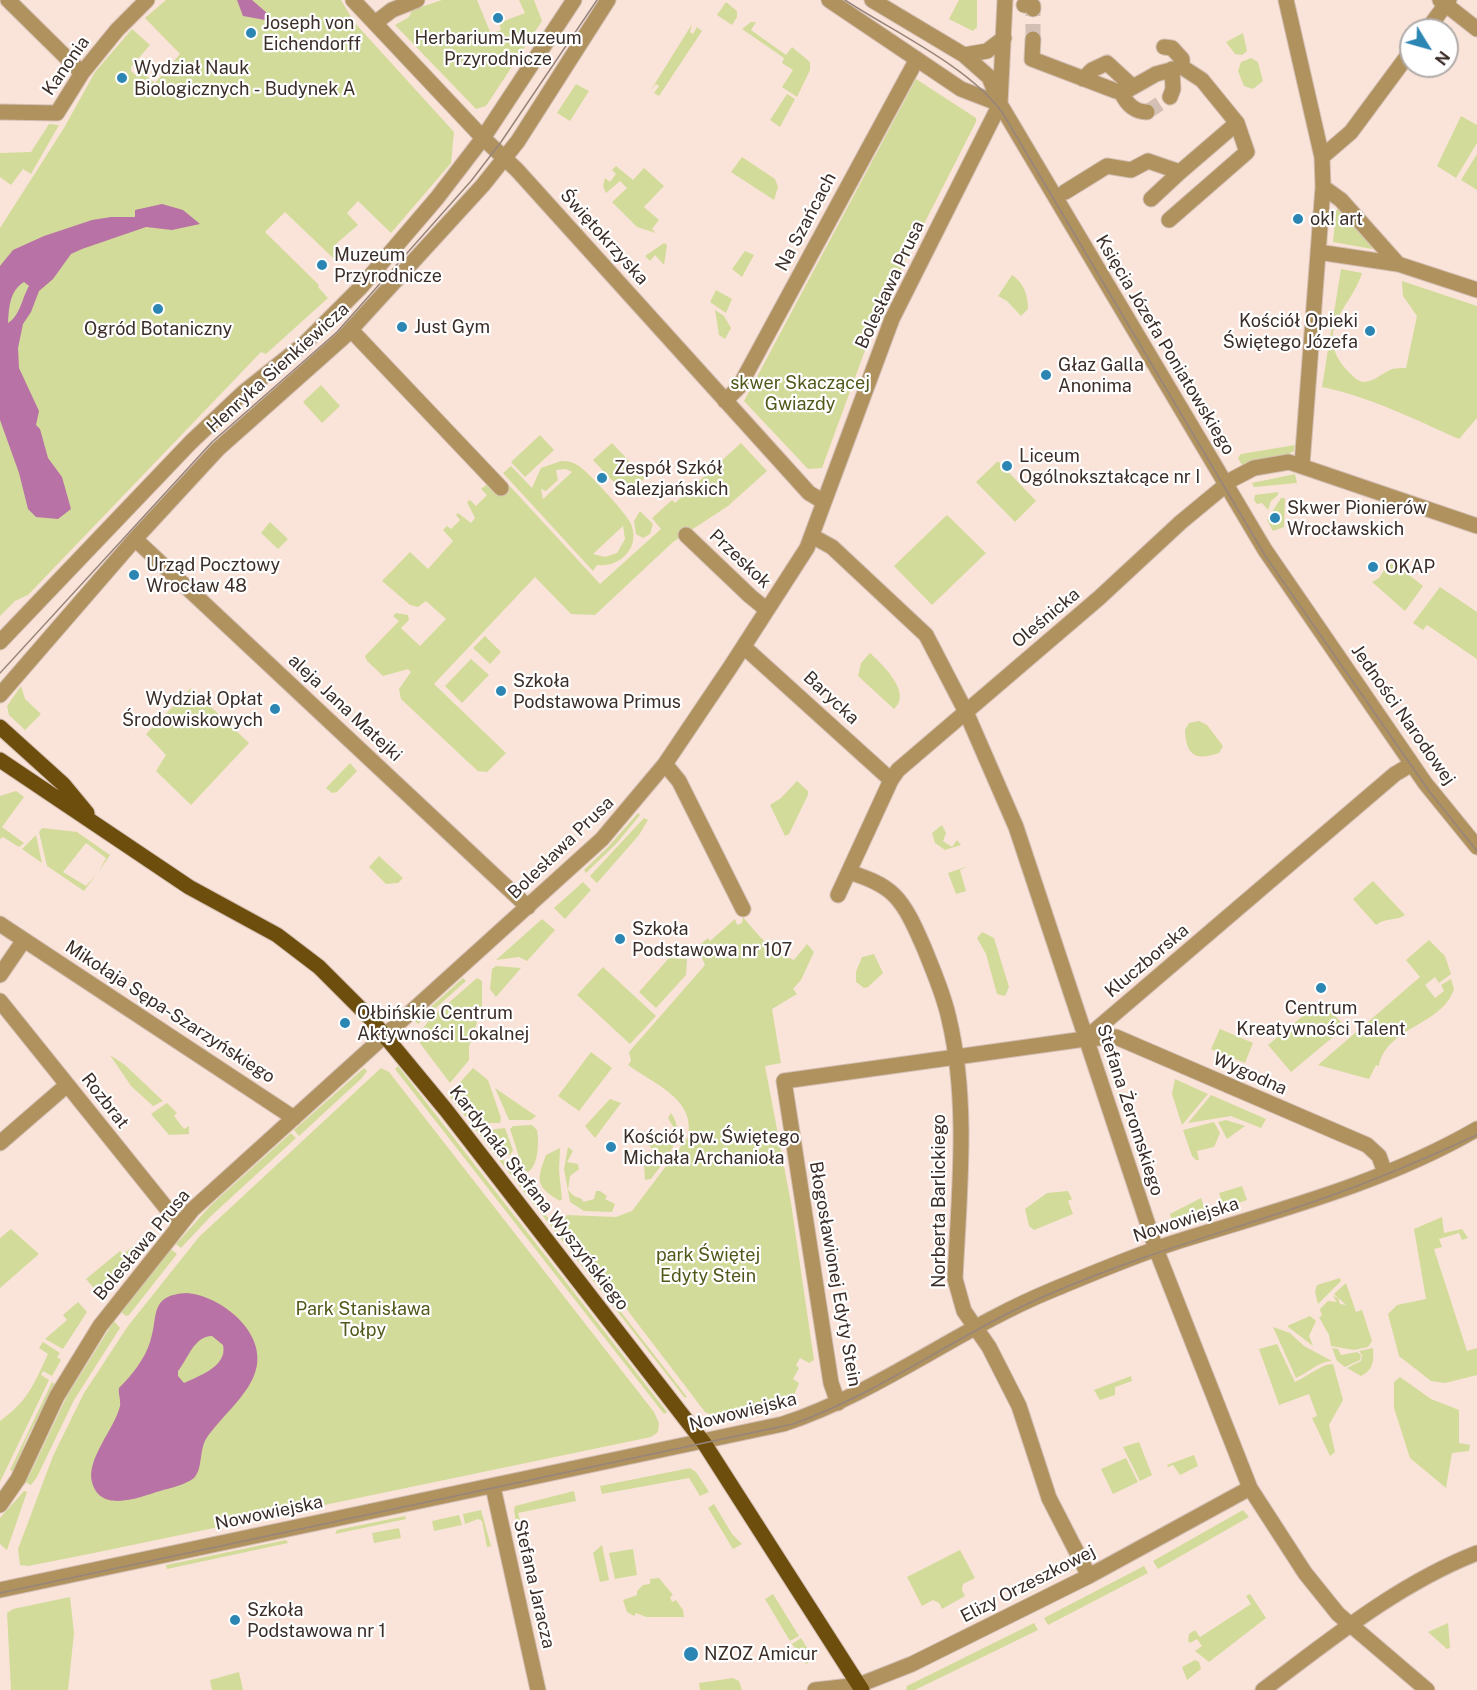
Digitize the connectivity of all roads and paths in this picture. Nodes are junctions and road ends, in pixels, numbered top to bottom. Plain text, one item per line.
1 (8, 0) edge
2 (147, 0) edge
3 (353, 0) edge
4 (417, 0) edge
5 (574, 0) edge
6 (608, 0) edge
7 (829, 0) edge
8 (872, 0) edge
9 (1005, 0) edge
10 (1286, 0) edge
11 (1445, 2) edge
12 (1435, 18) edge
13 (375, 23) junction
14 (1477, 29) edge
15 (1004, 38) junction
16 (1033, 39) tunnel mouth
17 (1164, 47) dead end
18 (964, 55) junction
19 (917, 59) junction
20 (1399, 67) edge
21 (1177, 68) junction
22 (82, 73) junction
23 (1083, 79) junction
24 (1127, 89) junction
25 (1170, 97) tunnel mouth
26 (1000, 104) junction
27 (0, 112) edge
28 (1147, 112) dead end
29 (1237, 123) junction
30 (483, 138) junction
31 (1322, 157) junction
32 (505, 159) junction
33 (1180, 172) junction
34 (1323, 187) junction
35 (1065, 192) dead end
36 (1151, 199) dead end
37 (1168, 220) dead end
38 (1318, 252) junction
39 (1398, 264) junction
40 (1477, 290) edge
41 (351, 330) junction
42 (725, 401) junction
43 (1302, 465) junction
44 (1225, 486) junction
45 (501, 488) dead end
46 (824, 502) junction
47 (1477, 526) edge
48 (686, 535) dead end
49 (812, 536) junction
50 (135, 538) junction
51 (1301, 604) joint
52 (767, 610) junction
53 (0, 642) edge
54 (744, 647) junction
55 (0, 695) edge
56 (966, 712) junction
57 (0, 728) edge
58 (0, 760) edge
59 (665, 764) junction
60 (1412, 764) junction
61 (891, 780) junction
62 (93, 820) junction
63 (1477, 847) edge
64 (849, 872) junction
65 (838, 895) dead end
66 (528, 907) junction
67 (743, 909) dead end
68 (0, 924) edge
69 (24, 940) junction
70 (0, 975) edge
71 (0, 1001) edge
72 (386, 1035) junction
73 (1085, 1039) junction
74 (956, 1058) junction
75 (68, 1085) junction
76 (294, 1119) junction
77 (1477, 1129) edge
78 (1477, 1137) edge
79 (1454, 1142) junction
80 (0, 1143) edge
81 (1385, 1173) junction
82 (180, 1225) junction
83 (1156, 1249) junction
84 (976, 1328) junction
85 (838, 1403) junction
86 (704, 1443) junction
87 (493, 1487) junction
88 (1250, 1488) junction
89 (0, 1505) edge
90 (1477, 1553) edge
91 (1089, 1576) junction
92 (0, 1590) edge
93 (1352, 1623) junction
94 (860, 1688) edge
95 (538, 1690) edge
96 (815, 1690) edge
97 (1263, 1690) edge
98 (1427, 1690) edge

1 - 22 street
2 - 22 street, Kanonia
3 - 13 street, Świętokrzyska
4 - 13 street
5 - 30 street, Henryka Sienkiewicza
6 - 32 street, Henryka Sienkiewicza
7 - 19 street
8 - 18 street, Księcia Józefa Poniatowskiego
9 - 15 street, Bolesława Prusa
10 - 31 street
11 - 12 street
11 - 14 street
13 - 30 street, Świętokrzyska
15 - 18 street
15 - 26 street, Bolesława Prusa
16 - 23 street
17 - 21 street
18 - 26 street, Księcia Józefa Poniatowskiego
19 - 26 street
19 - 42 street, Na Szańcach
20 - 31 street
21 - 24 street
21 - 25 street
21 - 29 street
22 - 27 street, Kanonia
23 - 24 street
23 - 24 street
24 - 28 street
26 - 44 street, Księcia Józefa Poniatowskiego
26 - 46 street, Bolesława Prusa
29 - 33 street
29 - 37 street
30 - 32 street, Świętokrzyska
30 - 53 street, Henryka Sienkiewicza
31 - 34 street
32 - 41 street, Henryka Sienkiewicza
32 - 42 street, Świętokrzyska
33 - 35 street
33 - 36 street
34 - 38 street
34 - 39 street
38 - 39 street
38 - 43 street
39 - 40 street
41 - 45 street
41 - 50 street, Henryka Sienkiewicza
42 - 46 street, Świętokrzyska
43 - 44 street, Oleśnicka
43 - 47 street, Oleśnicka
44 - 51 street, Księcia Józefa Poniatowskiego
44 - 56 street, Oleśnicka
46 - 49 street, Bolesława Prusa
48 - 52 street, Przeskok
49 - 52 street, Bolesława Prusa
49 - 56 street, Stefana Żeromskiego
50 - 55 street, Henryka Sienkiewicza
50 - 66 street, aleja Jana Matejki
51 - 60 street, Jedności Narodowej
52 - 54 street, Bolesława Prusa
54 - 59 street, Bolesława Prusa
54 - 61 street, Barycka
56 - 61 street, Oleśnicka
56 - 73 street, Stefana Żeromskiego
57 - 62 main road, Kardynała Stefana Wyszyńskiego
58 - 62 main road, Kardynała Stefana Wyszyńskiego
59 - 66 street, Bolesława Prusa
59 - 67 street
60 - 63 street, Jedności Narodowej
60 - 73 street, Kluczborska
61 - 64 street
62 - 72 main road, Kardynała Stefana Wyszyńskiego
64 - 65 street
64 - 74 street, Norberta Barlickiego
66 - 72 street, Bolesława Prusa
68 - 69 street, Mikołaja Sępa-Szarzyńskiego
69 - 70 street
69 - 76 street, Mikołaja Sępa-Szarzyńskiego
71 - 75 street, Rozbrat
72 - 76 street, Bolesława Prusa
72 - 86 main road, Kardynała Stefana Wyszyńskiego
73 - 74 street
73 - 81 street, Wygodna
73 - 83 street, Stefana Żeromskiego
74 - 84 street, Norberta Barlickiego
74 - 85 street, Błogosławionej Edyty Stein
75 - 80 street
75 - 82 street, Rozbrat
76 - 82 street, Bolesława Prusa
77 - 79 street, Nowowiejska
78 - 79 street, Nowowiejska
79 - 81 street, Nowowiejska
81 - 83 street, Nowowiejska
82 - 89 street, Bolesława Prusa
83 - 84 street, Nowowiejska
83 - 88 street, Stefana Żeromskiego
84 - 85 street, Nowowiejska
84 - 91 street, Norberta Barlickiego
85 - 86 street, Nowowiejska
86 - 87 street, Nowowiejska
86 - 94 main road, Kardynała Stefana Wyszyńskiego
87 - 92 street, Nowowiejska
87 - 95 street, Stefana Jaracza
88 - 91 street, Elizy Orzeszkowej
88 - 93 street, Stefana Żeromskiego
90 - 93 street
91 - 94 street, Elizy Orzeszkowej
93 - 97 street
93 - 98 street, Stefana Żeromskiego
94 - 96 street, Elizy Orzeszkowej

